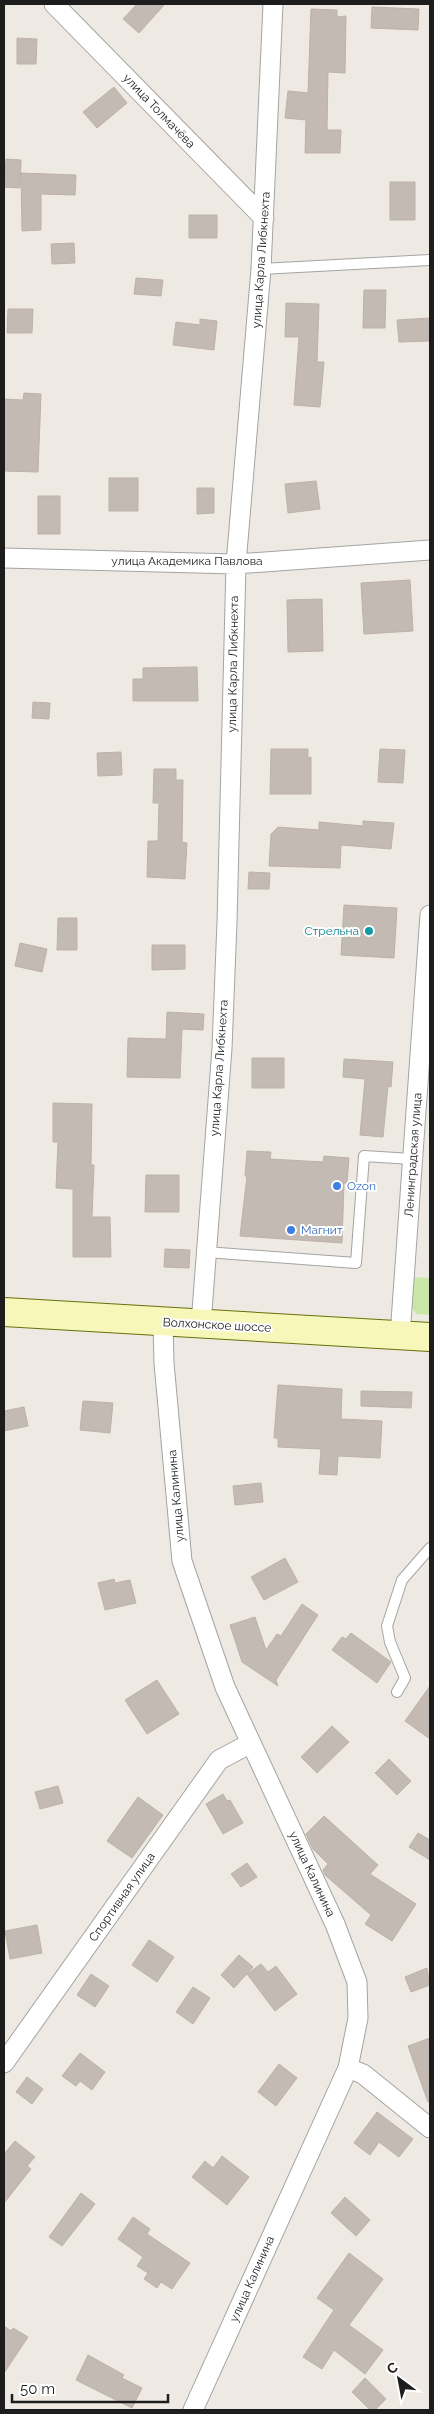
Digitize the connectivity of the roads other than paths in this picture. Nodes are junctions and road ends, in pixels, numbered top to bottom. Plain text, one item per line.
1 (54, 4) edge
2 (273, 4) edge
3 (264, 218) junction
4 (430, 260) edge
5 (261, 269) junction
6 (430, 550) edge
7 (4, 558) edge
8 (236, 564) junction
9 (430, 915) edge
10 (428, 1004) edge
11 (412, 1159) junction
12 (206, 1252) junction
13 (4, 1312) edge
14 (163, 1322) junction
15 (201, 1324) junction
16 (400, 1336) junction
17 (430, 1337) edge
18 (430, 1548) edge
19 (397, 1692) dead end
20 (250, 1743) junction
21 (4, 2063) edge
22 (348, 2068) junction
23 (430, 2128) edge
24 (193, 2410) edge

1 - 3 street, улица Толмачёва
2 - 3 street, улица Карла Либкнехта
3 - 5 street, улица Карла Либкнехта
4 - 5 lane
5 - 8 street, улица Карла Либкнехта
6 - 8 street, улица Академика Павлова
7 - 8 street, улица Академика Павлова
8 - 12 street, улица Карла Либкнехта
9 - 10 street, Ленинградская улица
10 - 11 street, Ленинградская улица
11 - 12 lane
11 - 16 street, Ленинградская улица
12 - 15 street, улица Карла Либкнехта
13 - 14 main road, Волхонское шоссе
14 - 15 main road, Волхонское шоссе
14 - 20 street, улица Калинина
15 - 16 main road, Волхонское шоссе
16 - 17 main road, Волхонское шоссе
18 - 19 lane
20 - 21 street, Спортивная улица
20 - 22 street, улица Калинина
22 - 23 street
22 - 24 street, улица Калинина

